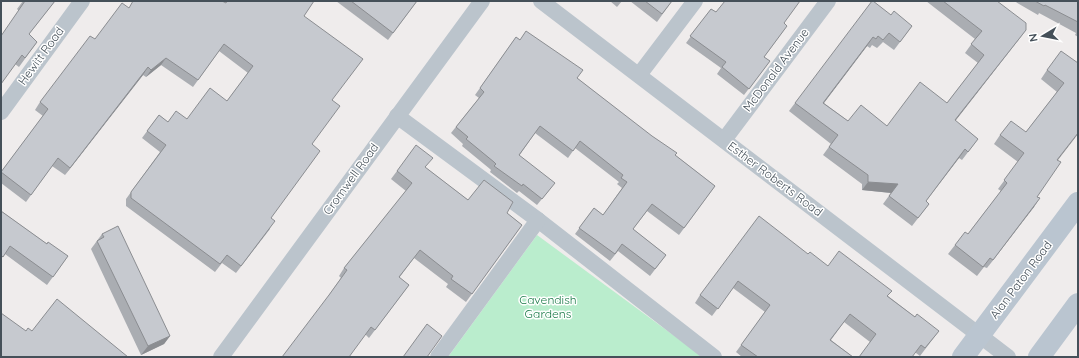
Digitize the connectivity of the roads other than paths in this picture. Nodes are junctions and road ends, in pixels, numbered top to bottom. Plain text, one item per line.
1 (82, 1) edge
2 (482, 1) edge
3 (541, 1) edge
4 (695, 1) edge
5 (828, 1) edge
6 (639, 75) junction
7 (1, 112) edge
8 (397, 116) junction
9 (724, 140) junction
10 (1078, 203) edge
11 (538, 220) junction
12 (1078, 304) edge
13 (979, 335) junction
14 (220, 357) edge
15 (438, 357) edge
16 (714, 357) edge
17 (963, 357) edge
18 (1008, 357) edge
19 (1039, 357) edge

1 - 7 street, Hewitt Road
2 - 8 street, Cromwell Road
3 - 6 street, Esther Roberts Road
4 - 6 street
5 - 9 street, McDonald Avenue
6 - 9 street, Esther Roberts Road
8 - 11 street
8 - 14 street, Cromwell Road
9 - 13 street, Esther Roberts Road
10 - 13 street, Alan Paton Road
11 - 15 street
11 - 16 street
12 - 19 street
13 - 17 street, Alan Paton Road
13 - 18 street, Esther Roberts Road

